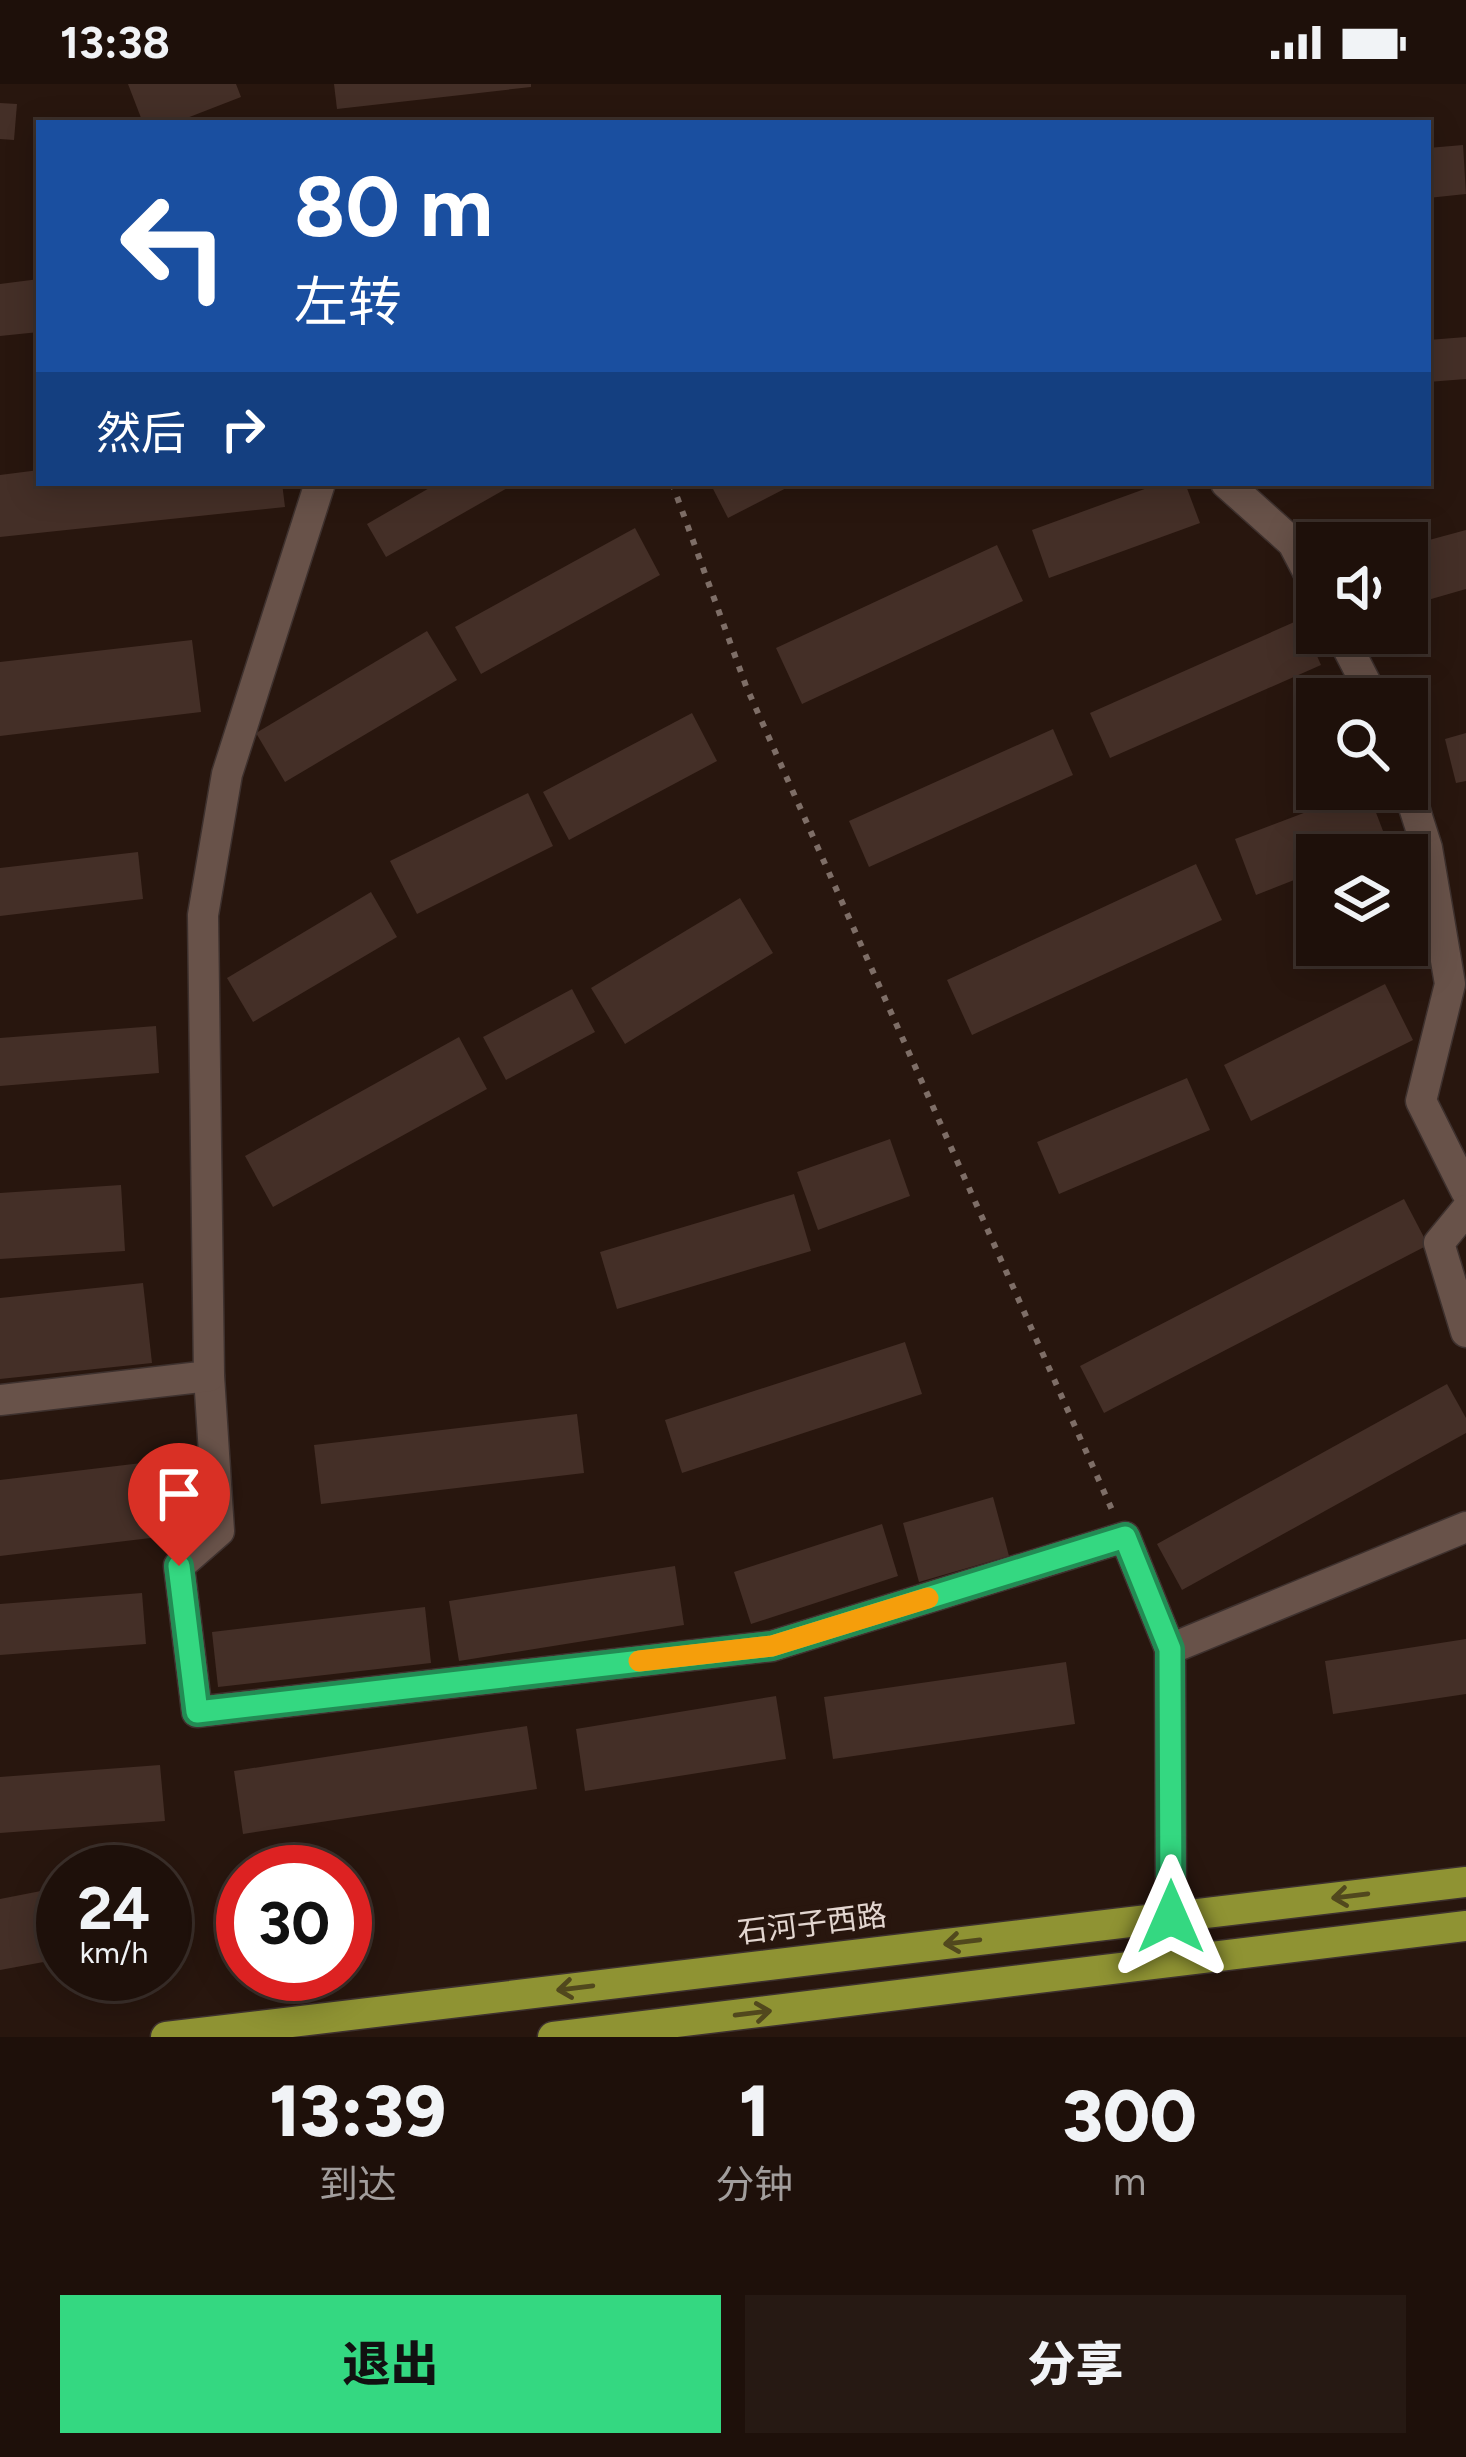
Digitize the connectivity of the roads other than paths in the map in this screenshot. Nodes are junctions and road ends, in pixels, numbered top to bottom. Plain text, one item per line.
1 (319, 486) edge
2 (1229, 486) edge
3 (1296, 549) edge
4 (1415, 810) edge
5 (1466, 1191) edge
6 (1466, 1210) edge
7 (1466, 1332) edge
8 (209, 1376) junction
9 (0, 1400) edge
10 (1466, 1527) edge
11 (1170, 1649) junction
12 (1466, 1882) edge
13 (1171, 1917) junction
14 (1466, 1926) edge
15 (166, 2037) edge
16 (554, 2037) edge

1 - 8 street
2 - 3 street
4 - 5 street
6 - 7 street
8 - 9 street
8 - 11 street
10 - 11 street
11 - 13 street
12 -> 13 main road, 石河子西路
13 -> 15 main road, 石河子西路
16 -> 14 main road

